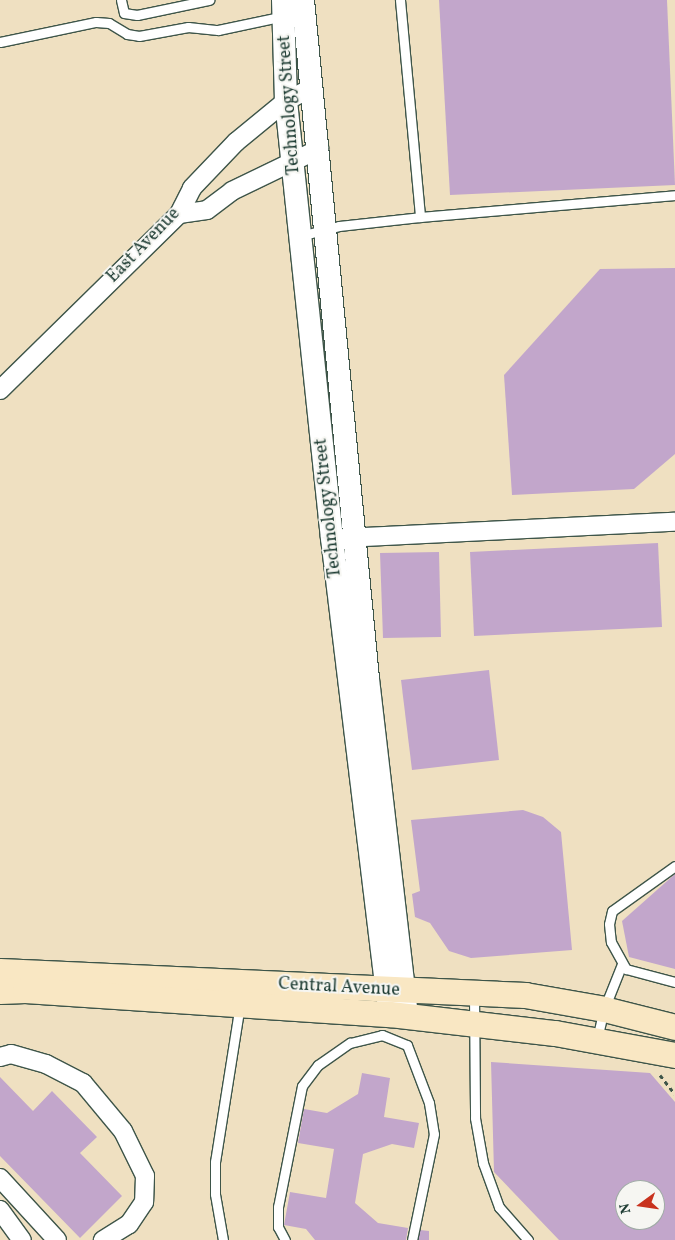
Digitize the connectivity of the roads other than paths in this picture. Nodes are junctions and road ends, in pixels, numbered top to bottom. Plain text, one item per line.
1 (121, 0) edge
2 (209, 0) edge
3 (303, 0) edge
4 (400, 0) edge
5 (284, 8) edge
6 (0, 42) edge
7 (312, 88) junction
8 (286, 101) junction
9 (318, 149) junction
10 (292, 160) junction
11 (675, 195) edge
12 (179, 214) junction
13 (420, 217) junction
14 (327, 230) junction
15 (300, 236) junction
16 (0, 390) edge
17 (675, 522) edge
18 (354, 537) junction
19 (332, 538) junction
20 (369, 768) junction
21 (675, 866) edge
22 (622, 964) junction
23 (0, 971) edge
24 (675, 982) edge
25 (0, 991) edge
26 (474, 993) junction
27 (397, 1003) junction
28 (240, 1004) junction
29 (604, 1009) junction
30 (473, 1023) junction
31 (665, 1024) edge
32 (597, 1039) junction
33 (651, 1049) junction
34 (675, 1055) edge
35 (0, 1057) edge
36 (0, 1178) edge
37 (0, 1210) edge
38 (22, 1240) edge
39 (57, 1240) edge
40 (103, 1240) edge
41 (222, 1240) edge
42 (285, 1240) edge
43 (412, 1240) edge
44 (528, 1240) edge

1 - 2 lane
3 - 7 street
4 - 13 lane
5 - 6 lane
5 - 8 street, Technology Street
7 - 8 street, East Avenue
7 - 9 street
8 - 10 street, Technology Street
8 - 12 street, East Avenue
9 - 10 street
9 - 14 street
10 - 12 street
10 - 15 street, Technology Street
11 - 13 lane
12 - 16 street, East Avenue
13 - 14 lane
14 - 15 lane
14 - 18 street
15 - 19 street, Technology Street
17 - 18 street
18 - 19 street
18 - 20 street
19 - 20 street, Technology Street
20 - 27 street, Technology Street
21 - 22 lane
22 - 24 lane
22 - 29 lane
23 - 27 main road, Central Avenue
25 - 28 main road, Central Avenue
26 - 27 main road, Central Avenue
26 - 29 main road, Central Avenue
26 - 30 lane
27 - 28 main road, Central Avenue
27 - 30 main road, Central Avenue
28 - 41 lane
29 - 31 main road, Central Avenue
29 - 32 lane
30 - 32 main road, Central Avenue
30 - 44 lane
31 - 33 main road
32 - 33 main road, Central Avenue
33 - 34 main road, Central Avenue
35 - 40 street
36 - 39 street
37 - 38 street
42 - 43 lane

